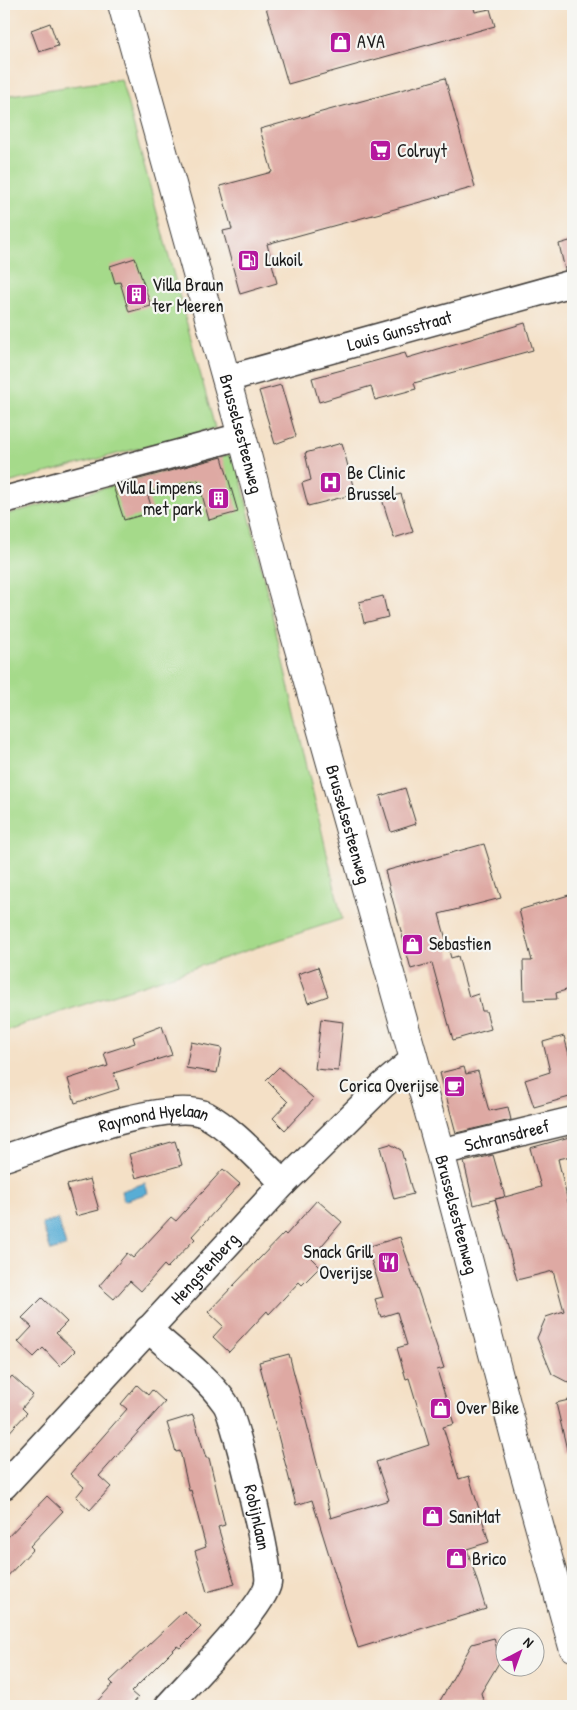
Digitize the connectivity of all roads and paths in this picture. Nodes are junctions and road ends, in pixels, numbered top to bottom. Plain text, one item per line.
1 (122, 4) edge
2 (573, 283) edge
3 (226, 379) junction
4 (242, 436) junction
5 (4, 500) edge
6 (414, 1060) junction
7 (573, 1120) edge
8 (440, 1152) junction
9 (4, 1158) edge
10 (284, 1183) junction
11 (148, 1330) junction
12 (4, 1486) edge
13 (573, 1647) edge
14 (168, 1706) edge

1 - 3 main road, Brusselsesteenweg
2 - 3 street, Louis Gunsstraat
3 - 4 main road, Brusselsesteenweg
4 - 5 street
4 - 6 main road, Brusselsesteenweg
6 - 8 main road, Brusselsesteenweg
6 - 10 street, Hengstenberg
7 - 8 street, Schransdreef
8 - 13 main road, Brusselsesteenweg
9 - 10 street, Raymond Hyelaan
10 - 11 street, Hengstenberg
11 - 12 street, Hengstenberg
11 - 14 street, Robijnlaan

